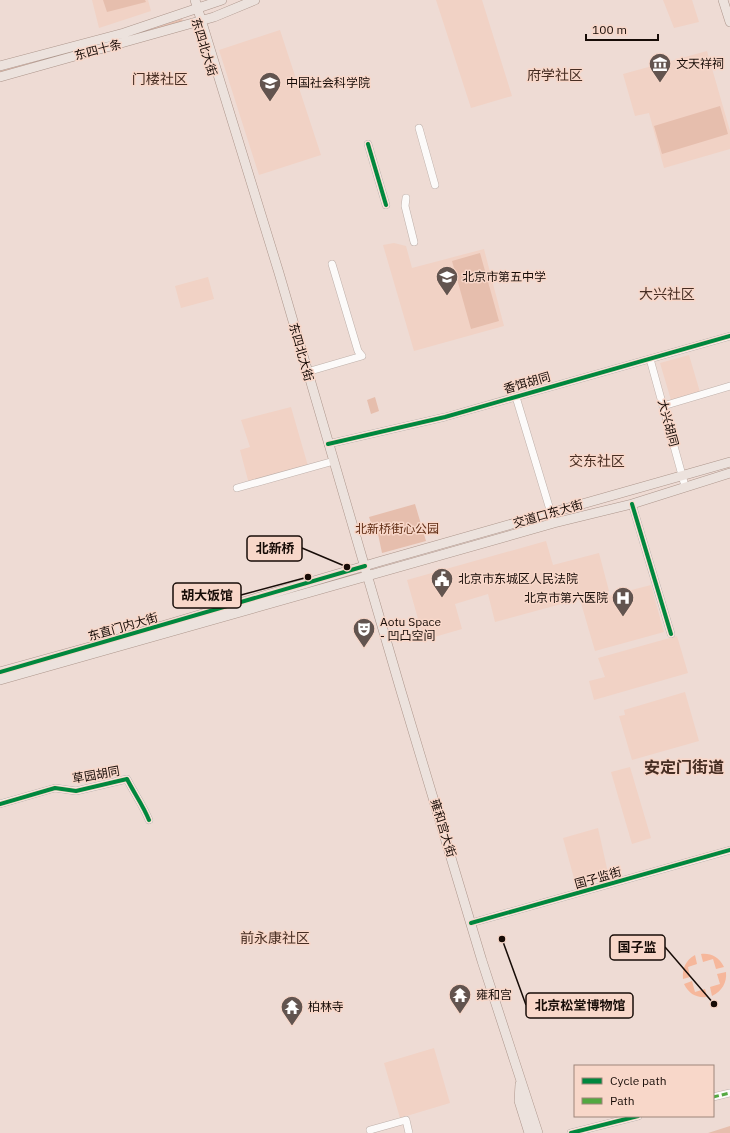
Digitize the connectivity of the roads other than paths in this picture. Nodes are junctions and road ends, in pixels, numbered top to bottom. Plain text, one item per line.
1 (190, 0) edge
2 (222, 0) edge
3 (256, 0) edge
4 (723, 0) edge
5 (729, 0) edge
6 (730, 4) edge
7 (195, 7) edge
8 (199, 21) junction
9 (730, 22) edge
10 (0, 66) edge
11 (0, 77) edge
12 (420, 128) dead end
13 (368, 144) dead end
14 (435, 185) dead end
15 (406, 198) dead end
16 (386, 205) dead end
17 (414, 242) dead end
18 (332, 264) dead end
19 (730, 336) edge
20 (650, 359) junction
21 (307, 372) junction
22 (730, 386) edge
23 (516, 397) junction
24 (663, 406) junction
25 (328, 444) junction
26 (334, 461) junction
27 (730, 462) edge
28 (730, 474) edge
29 (682, 476) junction
30 (685, 486) junction
31 (237, 488) dead end
32 (632, 504) junction
33 (551, 513) junction
34 (554, 523) junction
35 (365, 566) junction
36 (368, 576) junction
37 (671, 634) dead end
38 (0, 672) edge
39 (0, 680) edge
40 (0, 804) edge
41 (149, 820) dead end
42 (730, 850) edge
43 (471, 923) junction
44 (520, 1080) junction
45 (730, 1093) edge
46 (714, 1097) edge
47 (634, 1117) edge
48 (370, 1130) dead end
49 (409, 1133) edge
50 (529, 1133) edge
51 (538, 1133) edge
52 (571, 1133) edge

1 - 7 main road, 东四北大街
2 - 7 main road, 东四十条
3 - 8 main road, 东四十条
4 - 9 main road
5 - 6 main road
7 - 8 main road, 东四北大街
7 - 10 main road, 东四十条
8 - 11 main road, 东四十条
8 - 21 main road, 东四北大街
12 - 14 street
13 - 16 street
15 - 17 street
18 - 21 street
19 - 20 street, 香饵胡同
20 - 23 street, 香饵胡同
20 - 24 street, 大兴胡同
21 - 25 main road, 东四北大街
22 - 24 street
23 - 25 street, 香饵胡同
23 - 33 street
24 - 29 street, 大兴胡同
25 - 26 main road, 东四北大街
26 - 31 street
26 - 35 main road, 东四北大街
27 - 29 main road, 交道口东大街
28 - 30 main road, 交道口东大街
29 - 30 street, 大兴胡同
29 - 33 main road, 交道口东大街
30 - 32 main road, 交道口东大街
32 - 34 main road, 交道口东大街
32 - 37 street
33 - 34 street
33 - 35 main road, 交道口东大街
34 - 36 main road, 交道口东大街
35 - 36 main road, 雍和宫大街
35 - 38 main road, 东直门内大街
36 - 39 main road, 东直门内大街
36 - 43 main road, 雍和宫大街
40 - 41 street, 草园胡同
42 - 43 street, 国子监街
43 - 44 main road, 雍和宫大街
44 - 50 main road, 雍和宫大街
44 - 51 main road, 雍和宫大街
45 - 46 street
47 - 52 street
48 - 49 street

